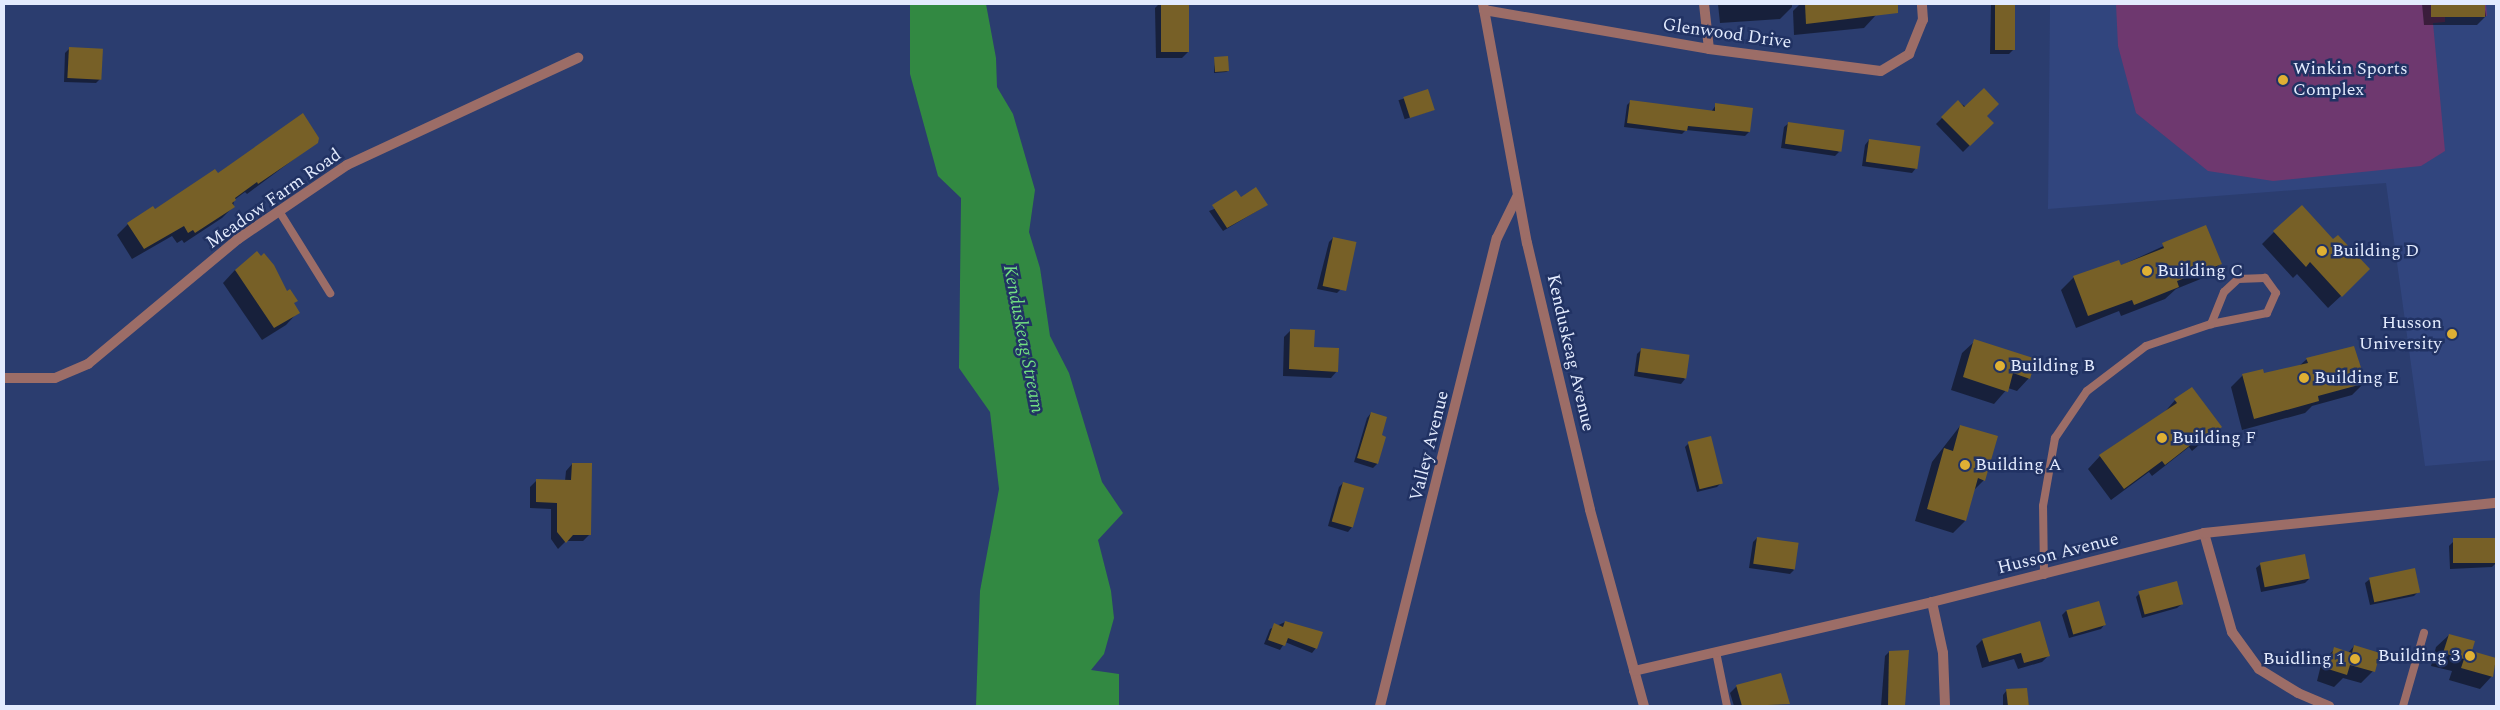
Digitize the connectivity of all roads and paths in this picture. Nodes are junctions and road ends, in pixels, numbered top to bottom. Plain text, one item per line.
1 (1704, 4) edge
2 (1922, 4) edge
3 (1484, 7) edge
4 (1709, 48) junction
5 (578, 58) dead end
6 (1517, 197) junction
7 (280, 211) junction
8 (330, 293) dead end
9 (2211, 324) junction
10 (4, 378) edge
11 (2496, 503) edge
12 (2204, 533) junction
13 (2044, 575) junction
14 (1932, 602) junction
15 (2424, 633) dead end
16 (1716, 652) junction
17 (1634, 671) junction
18 (1380, 706) edge
19 (1644, 706) edge
20 (1727, 706) edge
21 (1945, 706) edge
22 (2329, 706) edge
23 (2403, 706) edge

1 - 4 street
2 - 4 street, Glenwood Drive
3 - 4 street, Glenwood Drive
3 - 6 street, Kenduskeag Avenue
5 - 7 street, Meadow Farm Road
6 - 17 street, Kenduskeag Avenue
6 - 18 street, Valley Avenue
7 - 8 lane
7 - 10 street, Meadow Farm Road
9 - 9 lane
9 - 13 lane
11 - 12 street, Husson Avenue
12 - 13 street, Husson Avenue
12 - 22 street
13 - 14 street, Husson Avenue
14 - 16 street, Husson Avenue
14 - 21 street
15 - 23 lane
16 - 17 street, Husson Avenue
16 - 20 lane
17 - 19 street, Kenduskeag Avenue

